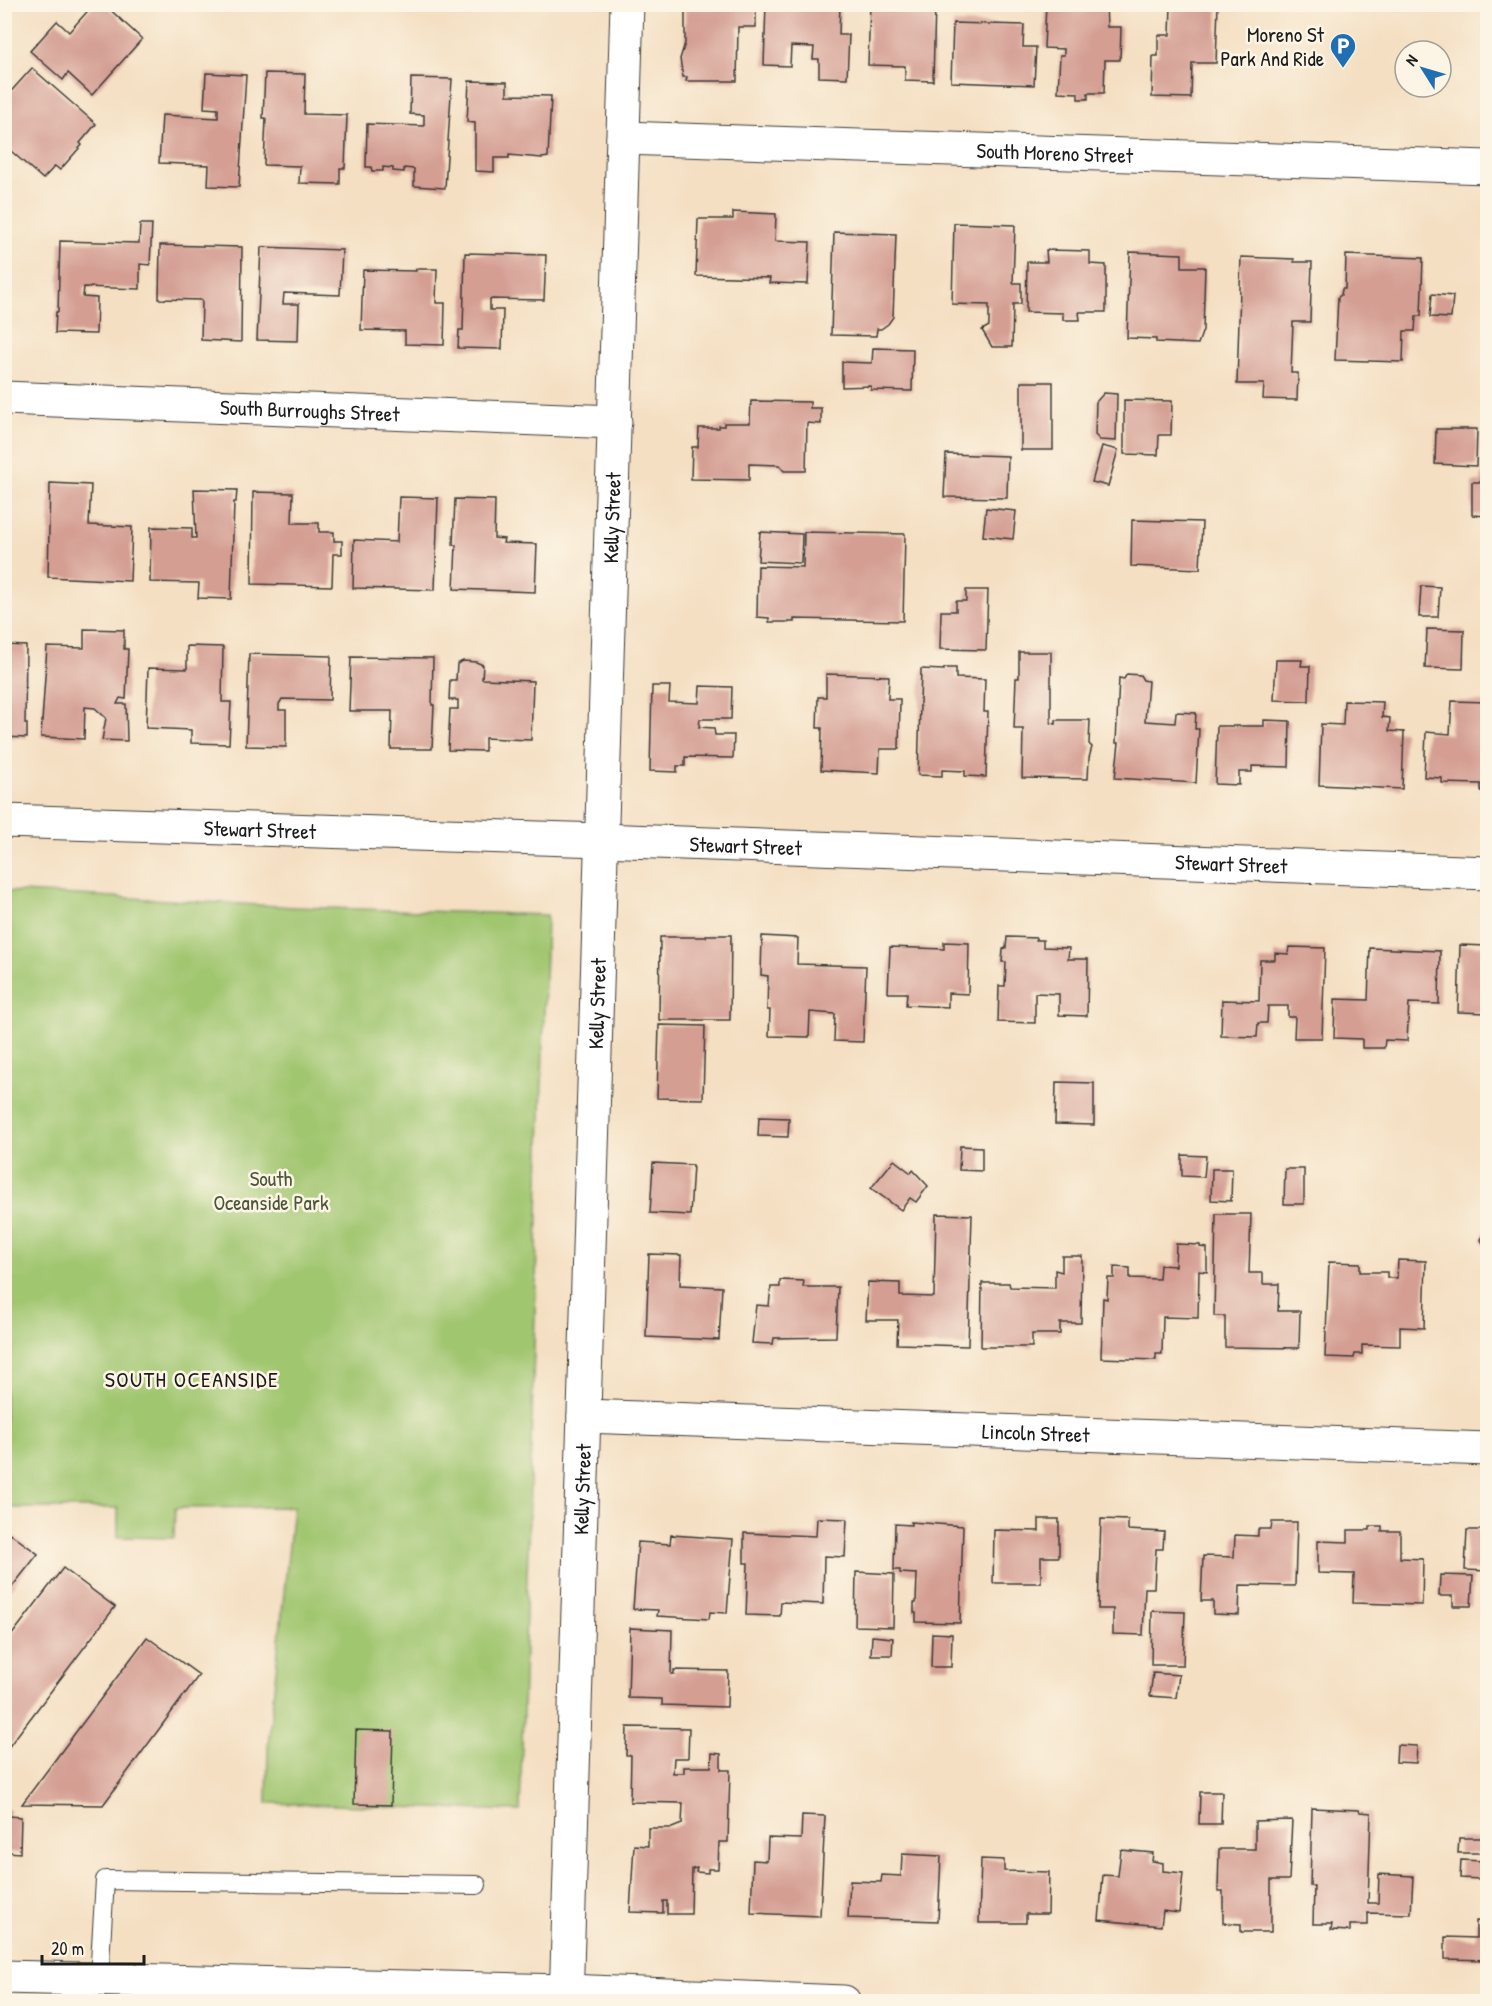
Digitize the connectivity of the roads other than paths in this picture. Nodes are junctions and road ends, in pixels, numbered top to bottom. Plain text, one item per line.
1 (627, 4) edge
2 (623, 138) junction
3 (1488, 167) edge
4 (4, 398) edge
5 (615, 422) junction
6 (4, 821) edge
7 (602, 840) junction
8 (1488, 873) edge
9 (584, 1416) junction
10 (1488, 1449) edge
11 (477, 1885) dead end
12 (4, 1977) edge
13 (99, 1979) junction
14 (566, 1996) edge
15 (844, 2001) edge

1 - 2 street, Kelly Street
2 - 3 street, South Moreno Street
2 - 5 street, Kelly Street
4 - 5 street, South Burroughs Street
5 - 7 street, Kelly Street
6 - 7 street, Stewart Street
7 - 8 street, Stewart Street
7 - 9 street, Kelly Street
9 - 10 street, Lincoln Street
9 - 14 street, Kelly Street
11 - 13 lane
12 - 13 street
13 - 14 street
14 - 15 street

